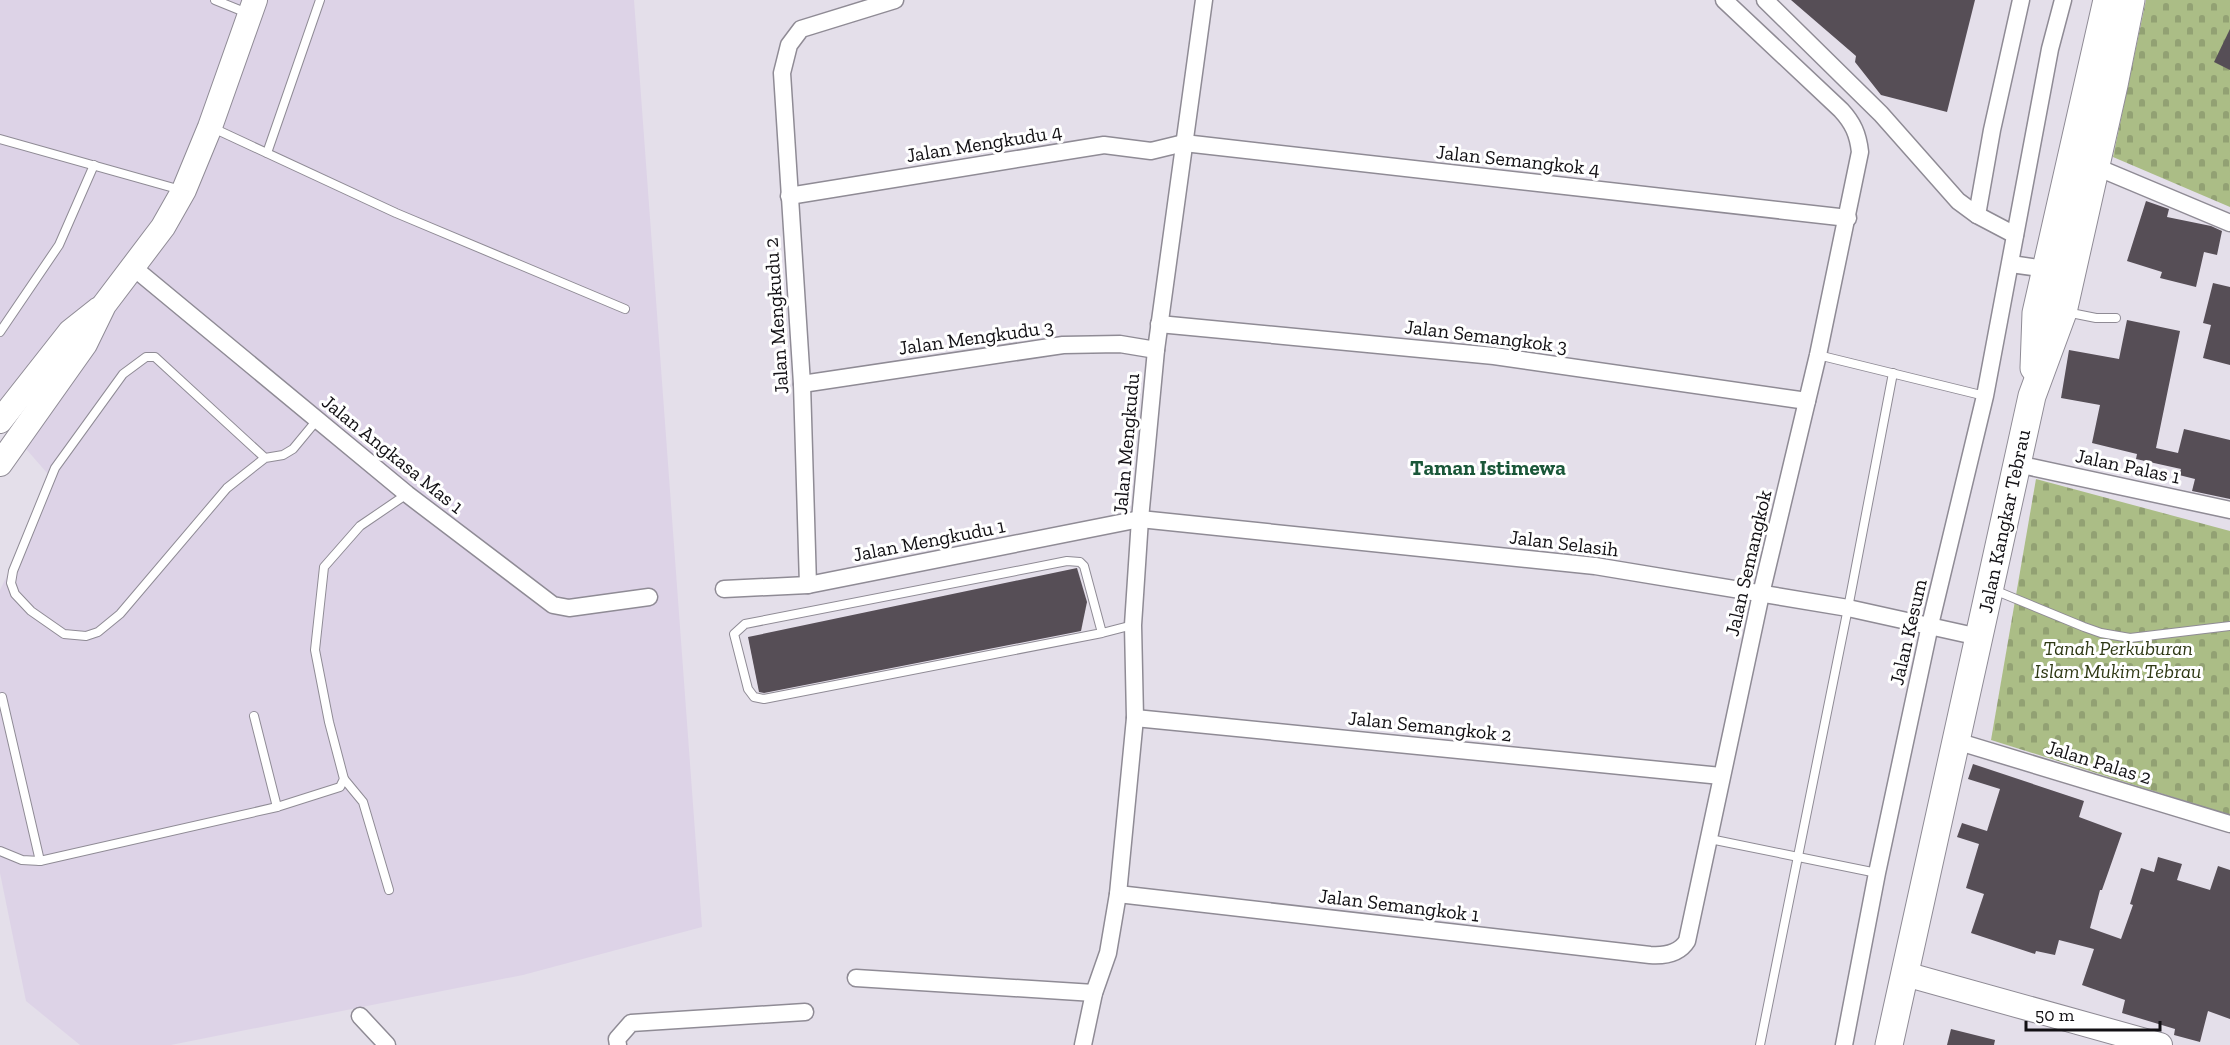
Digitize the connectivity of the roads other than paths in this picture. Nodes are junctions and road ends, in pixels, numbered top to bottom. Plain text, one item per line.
1 (215, 0) edge
2 (320, 0) edge
3 (895, 0) edge
4 (1204, 0) edge
5 (1724, 0) edge
6 (1766, 0) edge
7 (2021, 0) edge
8 (2063, 0) edge
9 (2107, 0) edge
10 (2131, 0) edge
11 (252, 7) edge
12 (210, 127) junction
13 (0, 139) edge
14 (1184, 143) junction
15 (267, 153) junction
16 (94, 165) junction
17 (2094, 166) junction
18 (184, 190) junction
19 (789, 196) junction
20 (1977, 215) junction
21 (1848, 218) junction
22 (2230, 223) edge
23 (2015, 235) junction
24 (2011, 264) junction
25 (134, 268) junction
26 (2046, 269) junction
27 (104, 305) junction
28 (625, 309) dead end
29 (2062, 312) junction
30 (2116, 318) dead end
31 (1160, 324) junction
32 (0, 332) edge
33 (1156, 350) junction
34 (1818, 355) junction
35 (1893, 372) junction
36 (802, 384) junction
37 (1985, 396) junction
38 (2032, 396) junction
39 (1807, 402) junction
40 (317, 420) junction
41 (0, 421) edge
42 (265, 458) junction
43 (2017, 464) junction
44 (0, 465) edge
45 (407, 494) junction
46 (2230, 510) edge
47 (1140, 519) junction
48 (808, 585) junction
49 (1990, 588) junction
50 (724, 589) dead end
51 (1761, 594) junction
52 (649, 597) dead end
53 (1848, 608) junction
54 (1133, 625) junction
55 (1930, 626) junction
56 (2230, 626) edge
57 (1102, 633) junction
58 (1979, 637) junction
59 (2, 697) dead end
60 (254, 717) dead end
61 (1135, 718) junction
62 (1956, 741) junction
63 (1721, 776) junction
64 (344, 779) junction
65 (277, 807) junction
66 (2230, 824) edge
67 (1710, 839) junction
68 (0, 851) edge
69 (1798, 858) junction
70 (40, 861) junction
71 (1877, 873) junction
72 (389, 890) dead end
73 (1118, 894) junction
74 (1674, 953) joint
75 (1905, 974) junction
76 (856, 978) dead end
77 (1094, 993) junction
78 (805, 1012) dead end
79 (360, 1016) dead end
80 (2123, 1040) edge
81 (387, 1045) edge
82 (618, 1045) edge
83 (1083, 1045) edge
84 (1760, 1045) edge
85 (1844, 1045) edge
86 (1889, 1045) edge
87 (2160, 1045) edge

1 - 11 lane
2 - 15 lane
3 - 19 street, Jalan Mengkudu 2
4 - 14 street, Jalan Mengkudu
5 - 21 street, Jalan Semangkok
6 - 20 street
7 - 20 street
8 - 23 street, Jalan Kesum
9 - 26 main road
10 - 17 main road, Jalan Kangkar Tebrau
11 - 12 street
12 - 15 lane
12 - 18 street
13 - 16 lane
14 - 19 street, Jalan Mengkudu 4
14 - 21 street, Jalan Semangkok 4
14 - 31 street, Jalan Mengkudu
15 - 28 lane
16 - 18 lane
16 - 32 lane
17 - 22 street
17 - 29 main road, Jalan Kangkar Tebrau
18 - 25 street
19 - 36 street, Jalan Mengkudu 2
20 - 23 street
21 - 34 street, Jalan Semangkok
23 - 24 street, Jalan Kesum
24 - 26 street
24 - 37 street, Jalan Kesum
25 - 27 street
25 - 40 street, Jalan Angkasa Mas 1
26 - 38 main road
27 - 41 street
27 - 44 street
29 - 30 lane
29 - 38 main road, Jalan Kangkar Tebrau
31 - 33 street, Jalan Mengkudu
31 - 39 street, Jalan Semangkok 3
33 - 36 street, Jalan Mengkudu 3
33 - 47 street, Jalan Mengkudu
34 - 35 lane
34 - 39 street, Jalan Semangkok
35 - 37 lane
35 - 53 lane
36 - 48 street, Jalan Mengkudu 2
37 - 55 street, Jalan Kesum
38 - 43 main road, Jalan Kangkar Tebrau
39 - 51 street, Jalan Semangkok
40 - 42 lane
40 - 45 street, Jalan Angkasa Mas 1
42 - 42 lane
43 - 46 street, Jalan Palas 1
43 - 49 main road, Jalan Kangkar Tebrau
45 - 52 street, Jalan Angkasa Mas 1
45 - 64 lane
47 - 48 street, Jalan Mengkudu 1
47 - 51 street, Jalan Selasih
47 - 54 street, Jalan Mengkudu
48 - 50 street, Jalan Mengkudu 1
49 - 56 lane
49 - 58 main road, Jalan Kangkar Tebrau
51 - 53 street, Jalan Selasih
51 - 63 street, Jalan Semangkok
53 - 55 street, Jalan Selasih
53 - 69 lane
54 - 57 lane
54 - 61 street, Jalan Mengkudu
55 - 58 street, Jalan Selasih
55 - 71 street, Jalan Kesum
57 - 57 lane
58 - 62 main road, Jalan Kangkar Tebrau
59 - 70 lane
60 - 65 lane
61 - 63 street, Jalan Semangkok 2
61 - 73 street, Jalan Mengkudu
62 - 66 street, Jalan Palas 2
62 - 75 main road, Jalan Kangkar Tebrau
63 - 67 street, Jalan Semangkok
64 - 65 lane
64 - 72 lane
65 - 70 lane
67 - 69 lane
67 - 74 street, Jalan Semangkok
68 - 70 lane
69 - 71 lane
69 - 84 lane
71 - 85 street, Jalan Kesum
73 - 74 street, Jalan Semangkok 1
73 - 77 street, Jalan Mengkudu
75 - 80 street
75 - 86 main road, Jalan Kangkar Tebrau
76 - 77 street
77 - 83 street, Jalan Mengkudu
78 - 82 street
79 - 81 street
80 - 87 street

